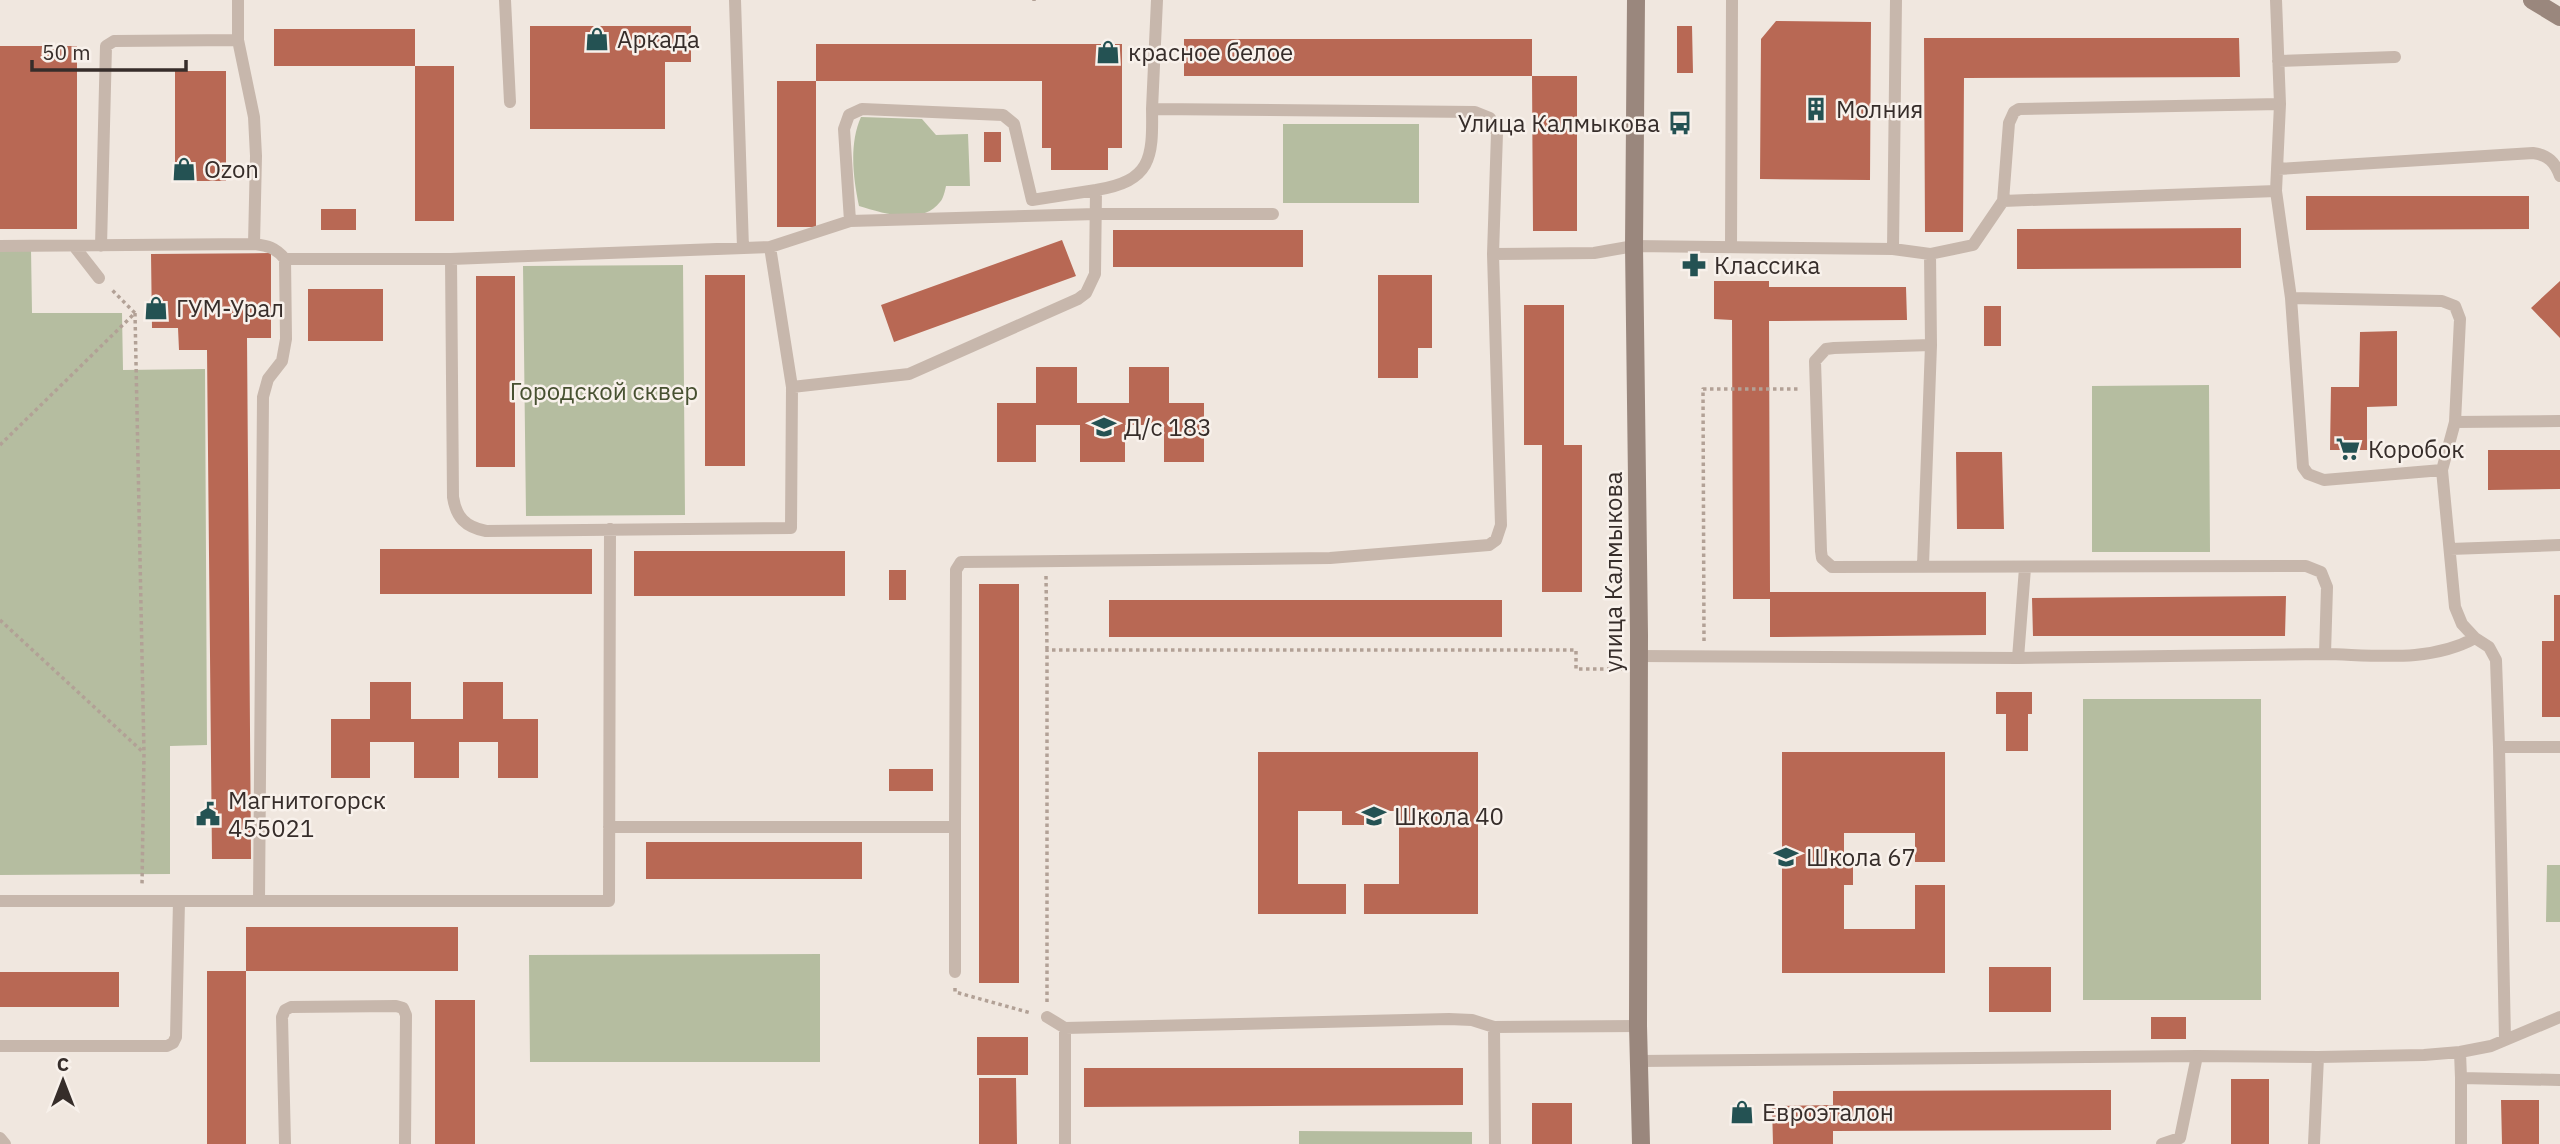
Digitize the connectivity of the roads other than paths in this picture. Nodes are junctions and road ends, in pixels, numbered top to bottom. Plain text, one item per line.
1 (238, 0) edge
2 (505, 0) edge
3 (735, 0) edge
4 (1157, 0) edge
5 (1636, 0) edge
6 (1732, 0) edge
7 (1896, 0) edge
8 (2276, 0) edge
9 (2532, 0) edge
10 (2560, 17) edge
11 (238, 40) junction
12 (2395, 57) dead end
13 (2278, 61) junction
14 (510, 102) dead end
15 (2280, 104) junction
16 (1152, 109) junction
17 (2278, 169) junction
18 (2560, 176) edge
19 (1096, 190) junction
20 (2276, 191) junction
21 (1032, 200) junction
22 (2003, 201) junction
23 (1096, 214) junction
24 (1273, 214) dead end
25 (1001, 217) junction
26 (850, 221) junction
27 (254, 244) junction
28 (0, 246) edge
29 (74, 246) junction
30 (101, 246) junction
31 (1634, 246) junction
32 (769, 247) junction
33 (1731, 247) junction
34 (743, 248) junction
35 (1893, 249) junction
36 (1493, 254) junction
37 (1930, 254) junction
38 (285, 259) junction
39 (451, 259) junction
40 (99, 278) road end
41 (2291, 298) junction
42 (1931, 345) junction
43 (792, 387) junction
44 (2560, 421) edge
45 (2455, 422) junction
46 (2442, 470) junction
47 (610, 529) junction
48 (2560, 545) edge
49 (2451, 549) junction
50 (1923, 565) junction
51 (2025, 568) junction
52 (2475, 638) junction
53 (2325, 654) junction
54 (2018, 658) junction
55 (1638, 662) junction
56 (2499, 747) junction
57 (2560, 747) edge
58 (609, 827) junction
59 (955, 827) junction
60 (0, 901) edge
61 (179, 901) junction
62 (259, 901) junction
63 (955, 972) road end
64 (1047, 1017) road end
65 (2560, 1017) edge
66 (1638, 1026) junction
67 (1494, 1027) junction
68 (1065, 1028) junction
69 (2505, 1040) junction
70 (0, 1046) edge
71 (2460, 1052) junction
72 (2197, 1056) junction
73 (2318, 1057) junction
74 (1639, 1061) junction
75 (2461, 1078) junction
76 (2560, 1080) edge
77 (0, 1138) edge
78 (5, 1144) edge
79 (285, 1144) edge
80 (405, 1144) edge
81 (1065, 1144) edge
82 (1495, 1144) edge
83 (1641, 1144) edge
84 (2162, 1144) edge
85 (2314, 1144) edge
86 (2461, 1144) edge

1 - 11 lane
2 - 14 lane
3 - 34 lane
4 - 16 lane
5 - 31 main road, улица Калмыкова
6 - 33 lane
7 - 35 lane
8 - 13 lane
9 - 10 main road
11 - 27 lane
11 - 30 lane
12 - 13 lane
13 - 15 lane
15 - 17 lane
15 - 22 lane
16 - 19 lane
16 - 36 lane
17 - 18 lane
17 - 20 lane
19 - 21 lane
19 - 23 lane
20 - 22 lane
20 - 41 lane
21 - 25 lane
21 - 26 lane
22 - 37 lane
23 - 24 lane
23 - 25 lane
23 - 43 lane
25 - 26 lane
26 - 32 lane
27 - 30 lane
27 - 38 lane
28 - 29 lane
29 - 30 lane
29 - 40 lane
31 - 33 lane
31 - 36 lane
31 - 55 main road, улица Калмыкова
32 - 34 lane
32 - 43 lane
33 - 35 lane
34 - 39 lane
35 - 37 lane
36 - 59 lane
37 - 42 lane
38 - 39 lane
38 - 62 lane
39 - 47 lane
41 - 45 lane
41 - 46 lane
42 - 50 lane
42 - 50 lane
43 - 47 lane
44 - 45 lane
45 - 46 lane
46 - 49 lane
47 - 58 lane
48 - 49 lane
49 - 52 lane
50 - 51 lane
51 - 53 lane
51 - 54 lane
52 - 53 lane
52 - 56 lane
53 - 54 lane
54 - 55 lane
55 - 66 main road, улица Калмыкова
56 - 57 lane
56 - 69 lane
58 - 59 lane
58 - 62 lane
59 - 63 lane
60 - 61 lane
61 - 62 lane
61 - 70 lane
64 - 68 lane
65 - 69 lane
66 - 67 lane
66 - 74 main road, улица Калмыкова
67 - 68 lane
67 - 82 lane
68 - 81 lane
69 - 71 lane
71 - 73 lane
71 - 75 lane
72 - 73 lane
72 - 74 lane
72 - 84 lane
73 - 85 lane
74 - 83 main road, улица Калмыкова
75 - 76 lane
75 - 86 lane
77 - 78 lane
79 - 80 lane

